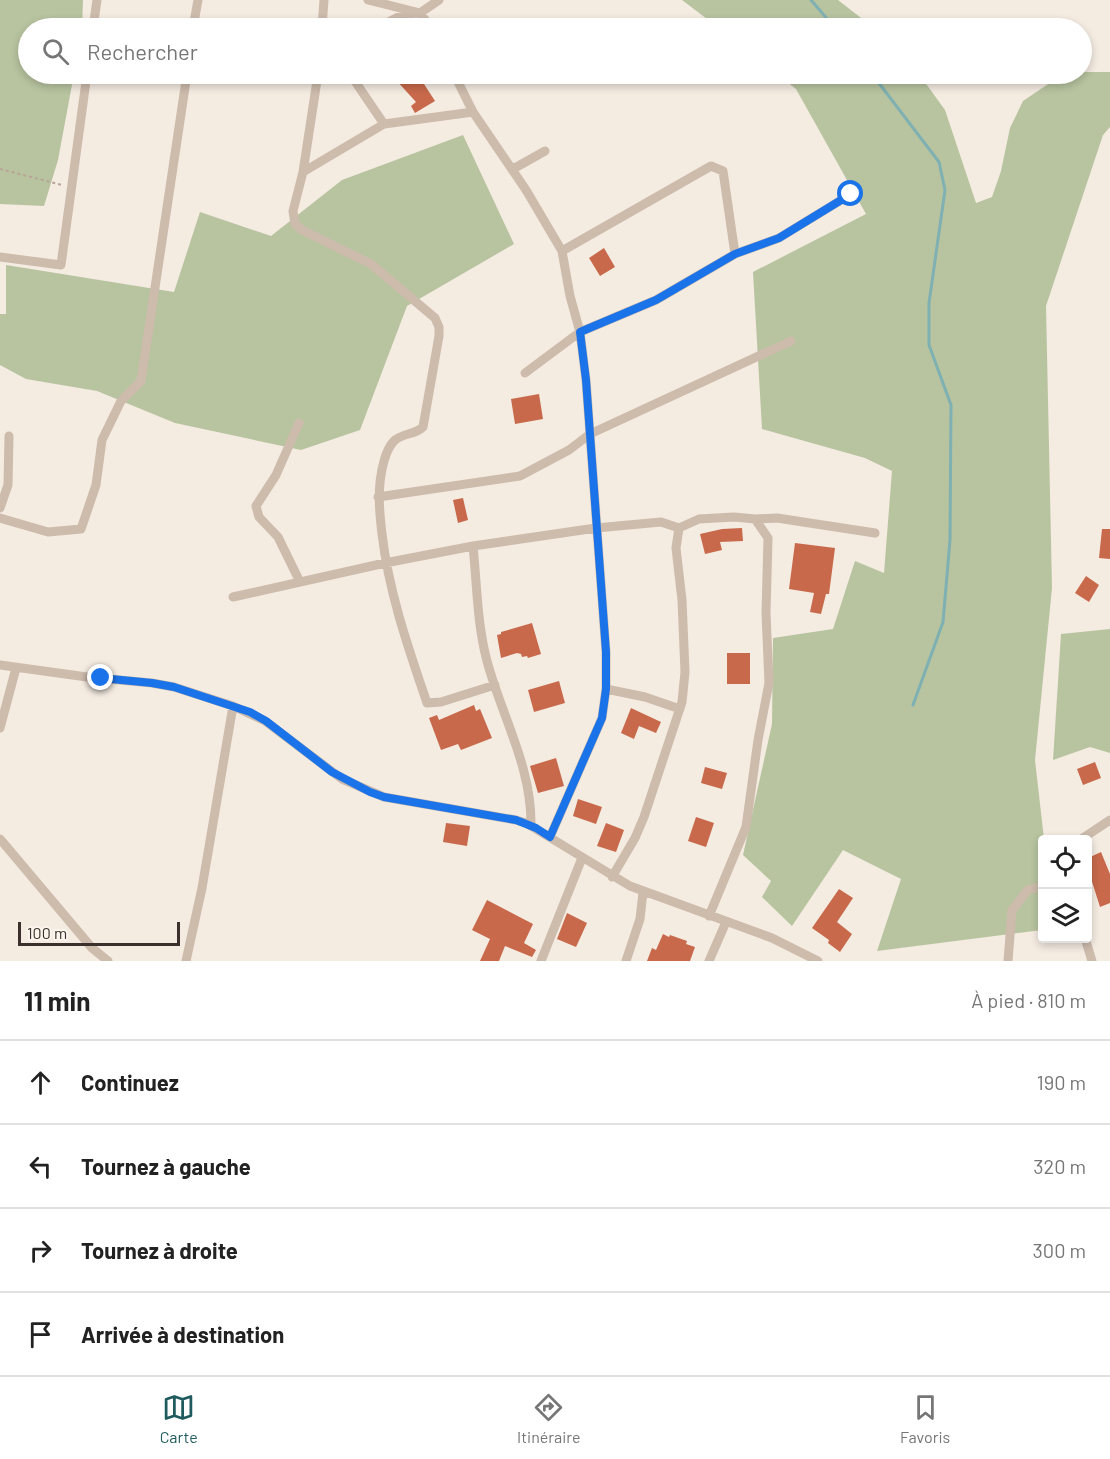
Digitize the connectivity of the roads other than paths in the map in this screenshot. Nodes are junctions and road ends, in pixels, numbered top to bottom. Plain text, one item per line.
1 (97, 0) edge
2 (198, 0) edge
3 (324, 0) edge
4 (368, 0) edge
5 (439, 0) edge
6 (420, 13) junction
7 (94, 18) edge
8 (195, 18) edge
9 (323, 18) edge
10 (396, 18) edge
11 (424, 18) edge
12 (86, 84) edge
13 (186, 84) edge
14 (316, 84) edge
15 (357, 84) edge
16 (459, 84) edge
17 (473, 112) junction
18 (384, 124) junction
19 (545, 151) dead end
20 (513, 170) junction
21 (303, 172) junction
22 (851, 194) dead end
23 (562, 251) junction
24 (735, 254) junction
25 (0, 257) edge
26 (580, 332) junction
27 (791, 341) dead end
28 (525, 373) dead end
29 (299, 423) dead end
30 (590, 434) junction
31 (9, 436) dead end
32 (378, 497) junction
33 (0, 508) edge
34 (0, 518) edge
35 (755, 519) junction
36 (596, 528) junction
37 (679, 528) junction
38 (874, 533) dead end
39 (473, 546) junction
40 (385, 563) junction
41 (300, 582) junction
42 (233, 597) dead end
43 (0, 665) edge
44 (16, 668) junction
45 (495, 685) junction
46 (606, 689) junction
47 (233, 706) junction
48 (680, 709) junction
49 (0, 728) edge
50 (1110, 820) edge
51 (531, 826) junction
52 (1088, 835) edge
53 (550, 837) junction
54 (0, 839) edge
55 (582, 858) junction
56 (612, 877) junction
57 (1038, 887) edge
58 (643, 892) junction
59 (709, 916) junction
60 (726, 922) junction
61 (1086, 943) edge
62 (108, 961) edge
63 (186, 961) edge
64 (541, 961) edge
65 (626, 961) edge
66 (709, 961) edge
67 (818, 961) edge
68 (1008, 961) edge
69 (1092, 961) edge

1 - 7 street
2 - 8 street
3 - 9 street
4 - 6 street
5 - 6 street
6 - 10 street
6 - 11 street
12 - 25 street
13 - 34 street
14 - 21 street
15 - 18 street
16 - 17 street
17 - 18 street
17 - 20 street
18 - 21 street
19 - 20 street
20 - 23 street
21 - 32 street
22 - 24 street
23 - 24 street
23 - 26 street
24 - 26 street
26 - 28 street
26 - 30 street
27 - 30 street
29 - 41 street
30 - 32 street
30 - 36 street
31 - 33 street
32 - 40 street
35 - 37 street
35 - 38 street
35 - 59 street
36 - 37 street
36 - 39 street
36 - 46 street
37 - 48 street
39 - 40 street
39 - 45 street
40 - 41 street
40 - 45 street
41 - 42 street
43 - 44 street
44 - 47 street
44 - 49 street
45 - 51 street
46 - 48 street
46 - 53 street
47 - 51 street
47 - 63 street
48 - 56 street
50 - 52 street
51 - 53 street
53 - 55 street
54 - 62 street
55 - 56 street
55 - 64 street
56 - 58 street
57 - 68 street
58 - 59 street
58 - 65 street
59 - 60 street
60 - 66 street
60 - 67 street
61 - 69 street

